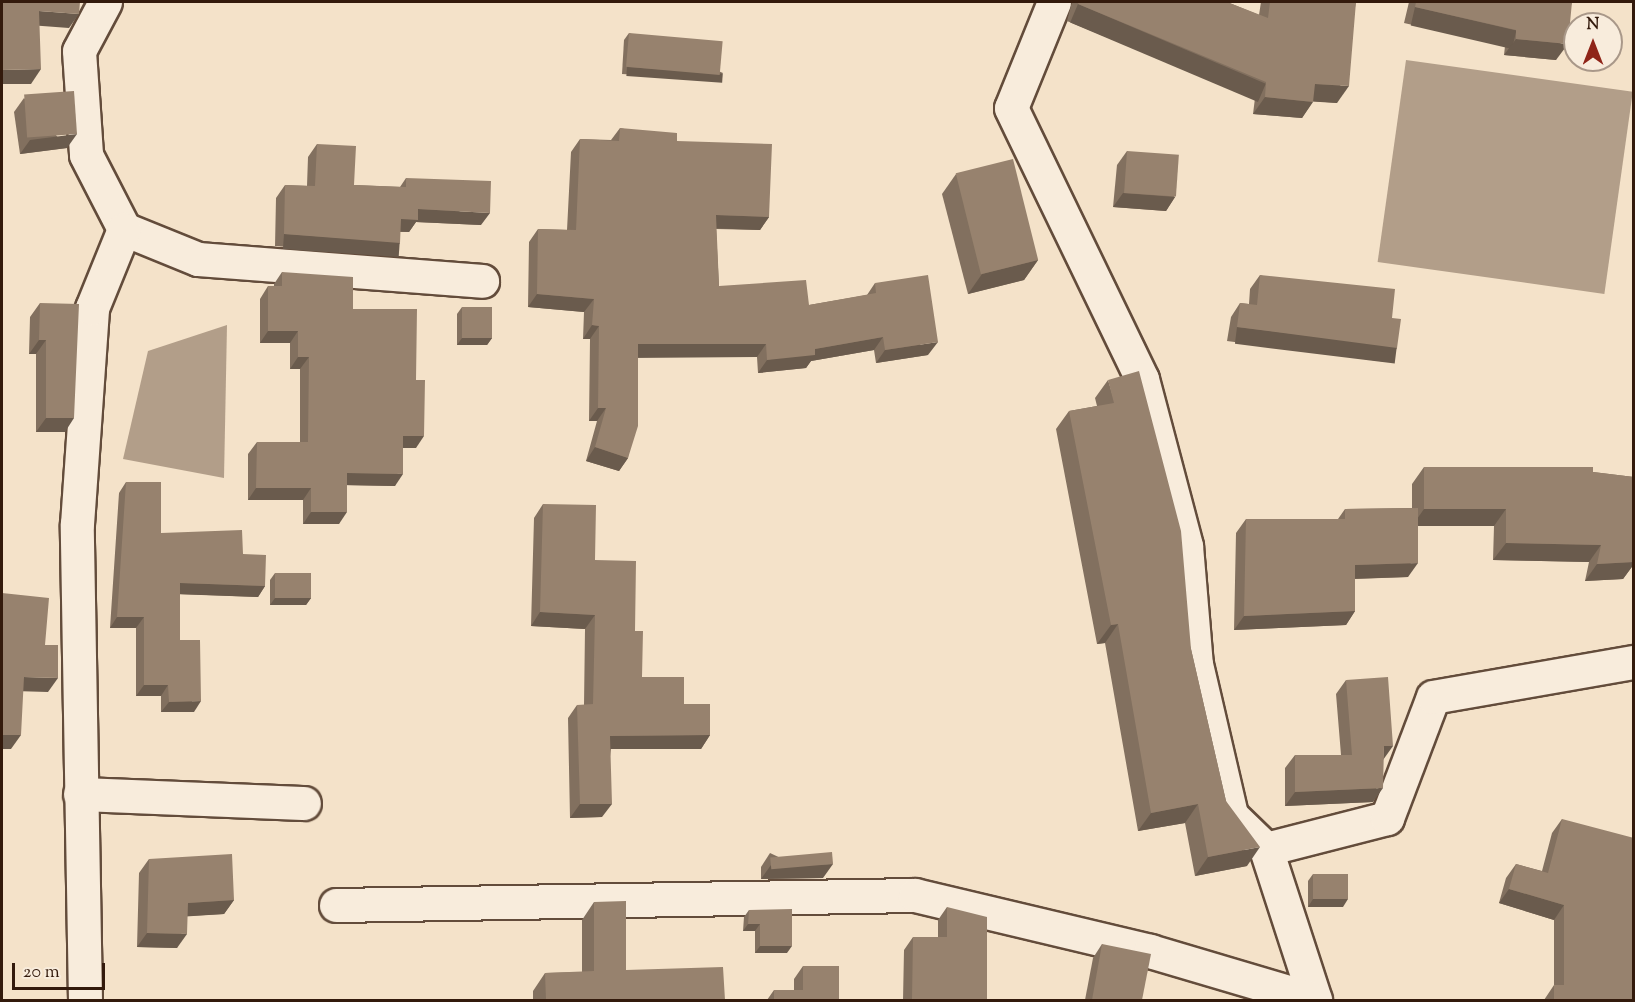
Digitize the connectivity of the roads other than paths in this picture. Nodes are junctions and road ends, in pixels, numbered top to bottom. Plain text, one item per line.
1 (105, 2) edge
2 (1054, 2) edge
3 (124, 228) junction
4 (482, 281) dead end
5 (1634, 662) edge
6 (80, 794) junction
7 (304, 803) dead end
8 (1266, 849) junction
9 (336, 905) dead end
10 (85, 1000) edge
11 (1315, 1000) edge

1 - 3 street
2 - 8 street
3 - 4 street
3 - 6 street
5 - 8 street
6 - 7 street
6 - 10 street
8 - 11 street
9 - 11 street

